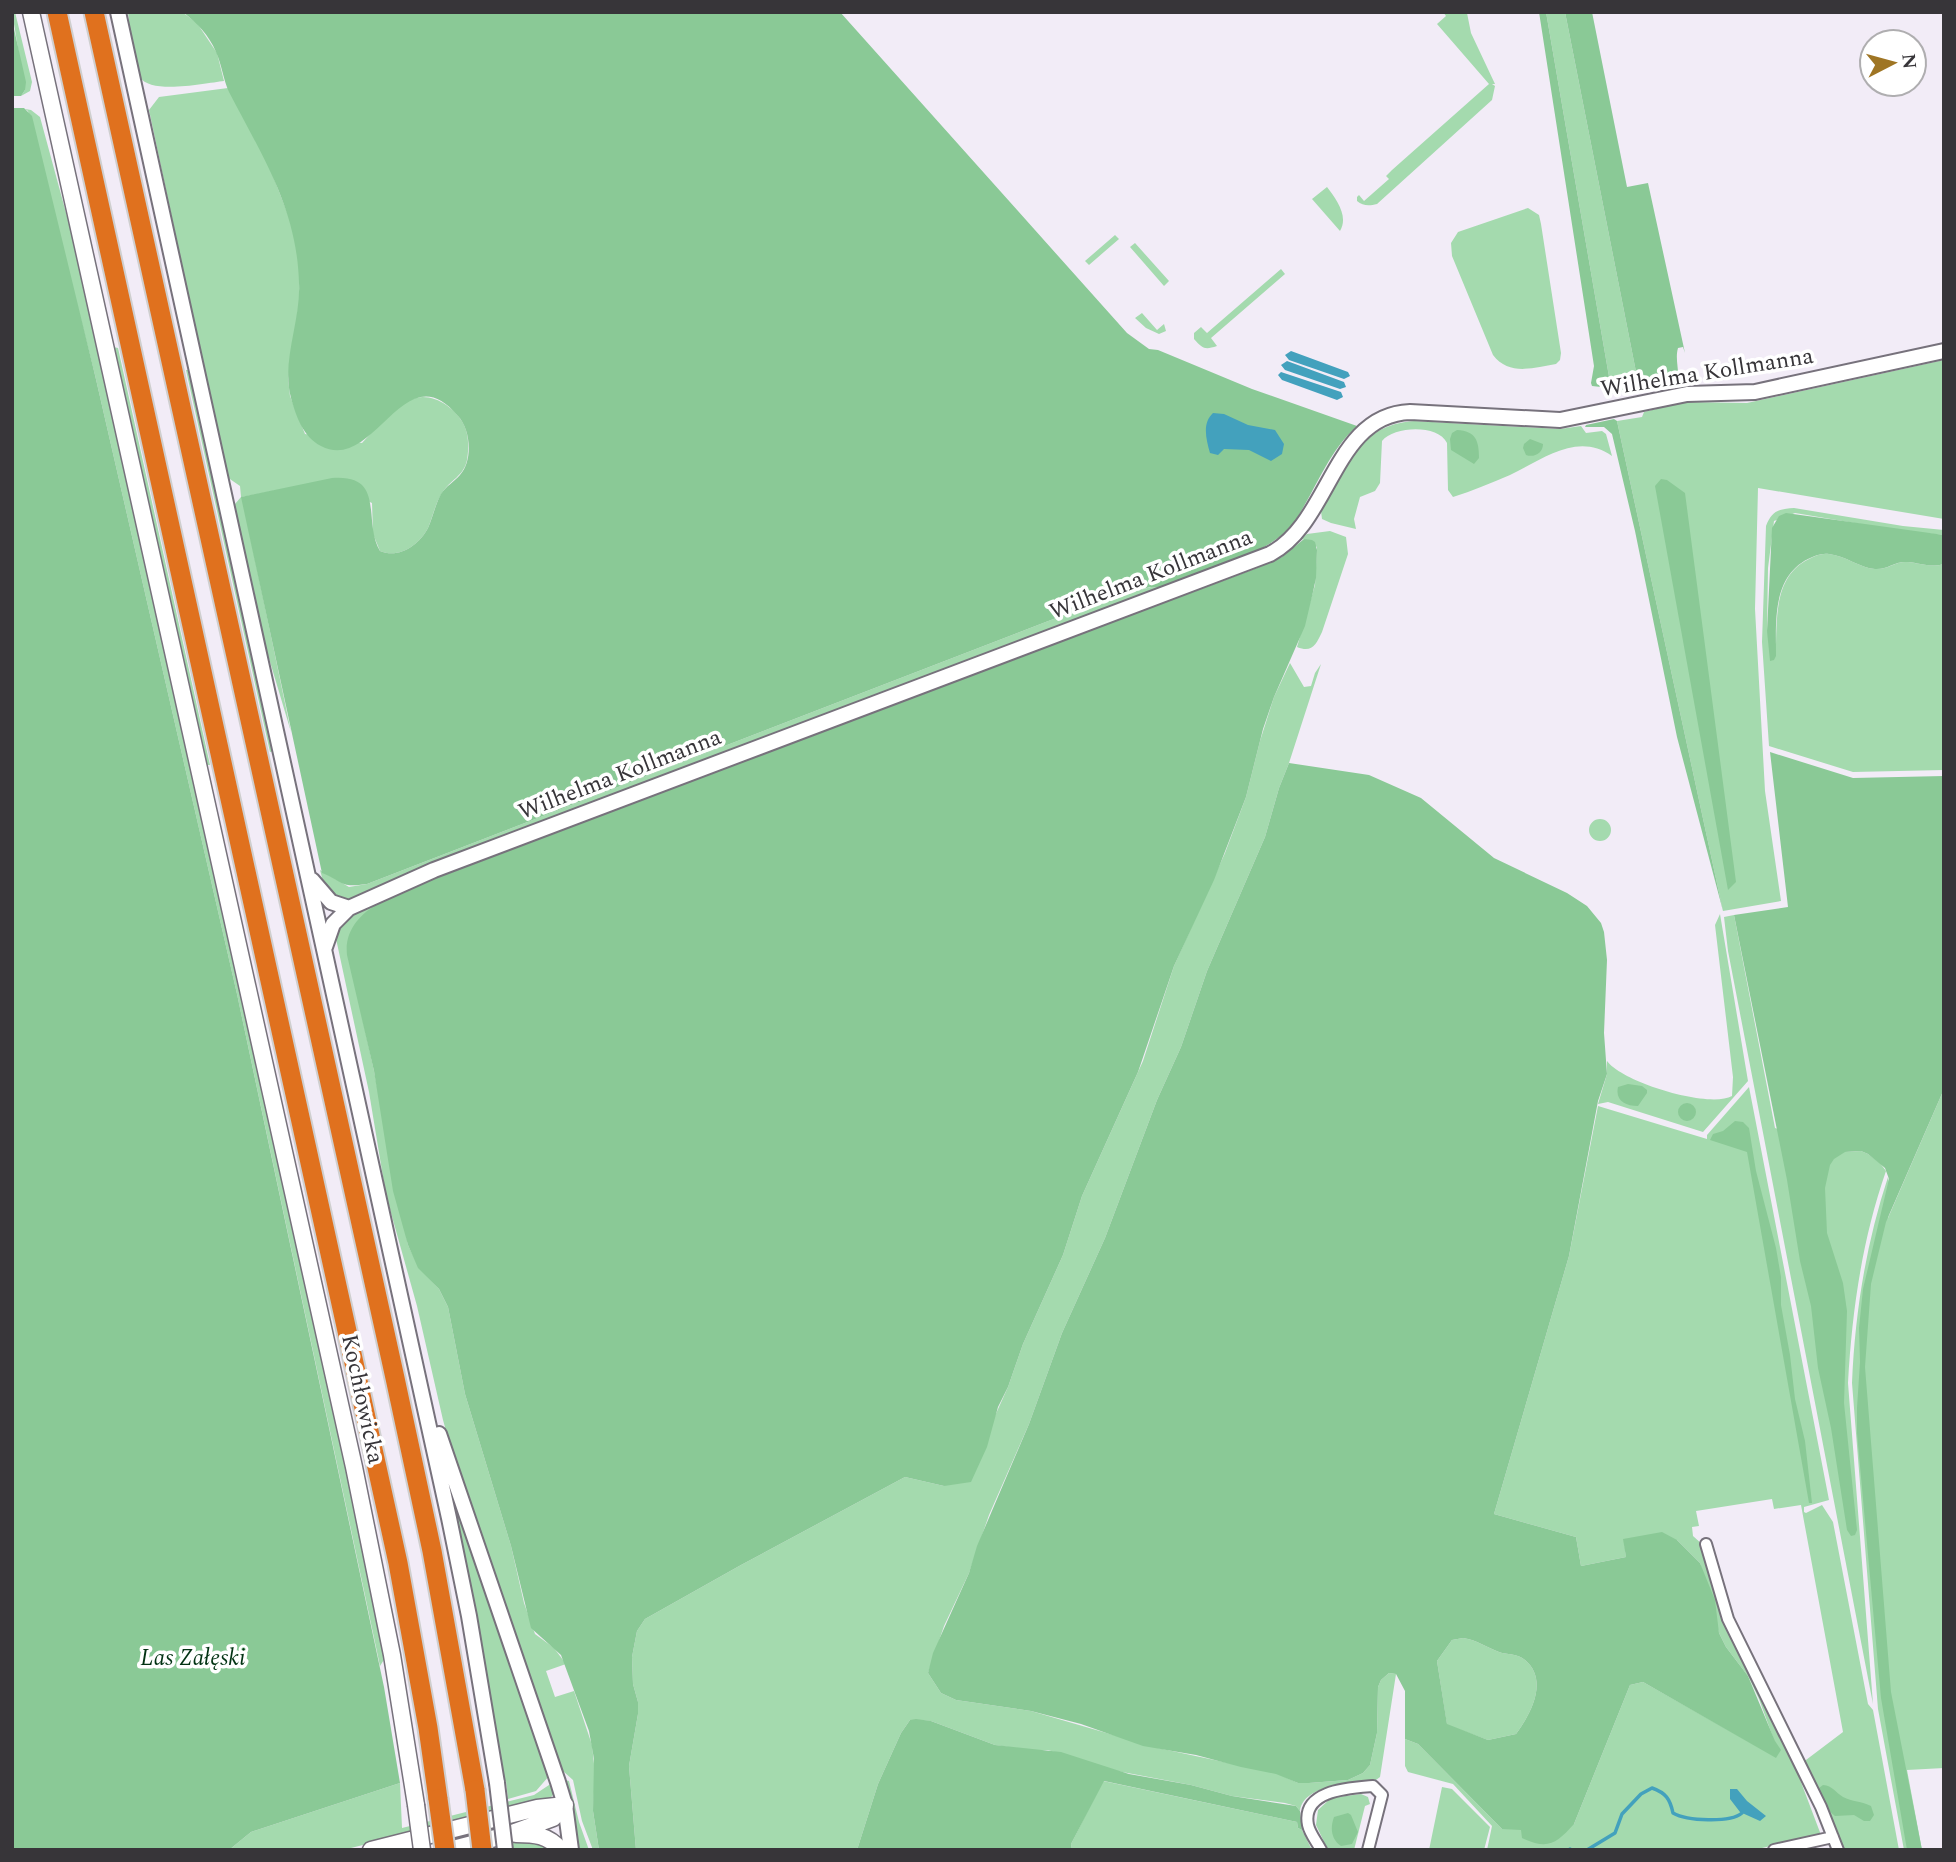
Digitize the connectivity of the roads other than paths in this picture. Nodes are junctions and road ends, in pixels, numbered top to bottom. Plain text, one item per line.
1 (31, 12) edge
2 (57, 12) edge
3 (94, 12) edge
4 (118, 12) edge
5 (1944, 351) edge
6 (308, 876) junction
7 (349, 908) junction
8 (325, 948) junction
9 (417, 1370) junction
10 (1706, 1544) dead end
11 (565, 1805) junction
12 (1833, 1837) junction
13 (506, 1842) edge
14 (371, 1850) edge
15 (422, 1850) edge
16 (447, 1850) edge
17 (482, 1850) edge
18 (561, 1850) edge
19 (571, 1850) edge
20 (1321, 1850) edge
21 (1368, 1850) edge
22 (1774, 1850) edge
23 (1838, 1850) edge

1 - 15 main road, Kochłowicka, bridge
2 - 16 highway, bridge
3 - 17 highway, bridge
4 - 6 street
5 - 7 street, Wilhelma Kollmanna
6 - 7 street
6 - 8 street
7 - 8 street
8 - 9 street
9 - 11 street
9 - 13 street, bridge
10 - 12 street
11 - 13 main road
11 - 14 main road
11 - 19 street
12 - 22 street
12 - 23 street
13 - 16 main road
13 - 18 main road
20 - 21 street

